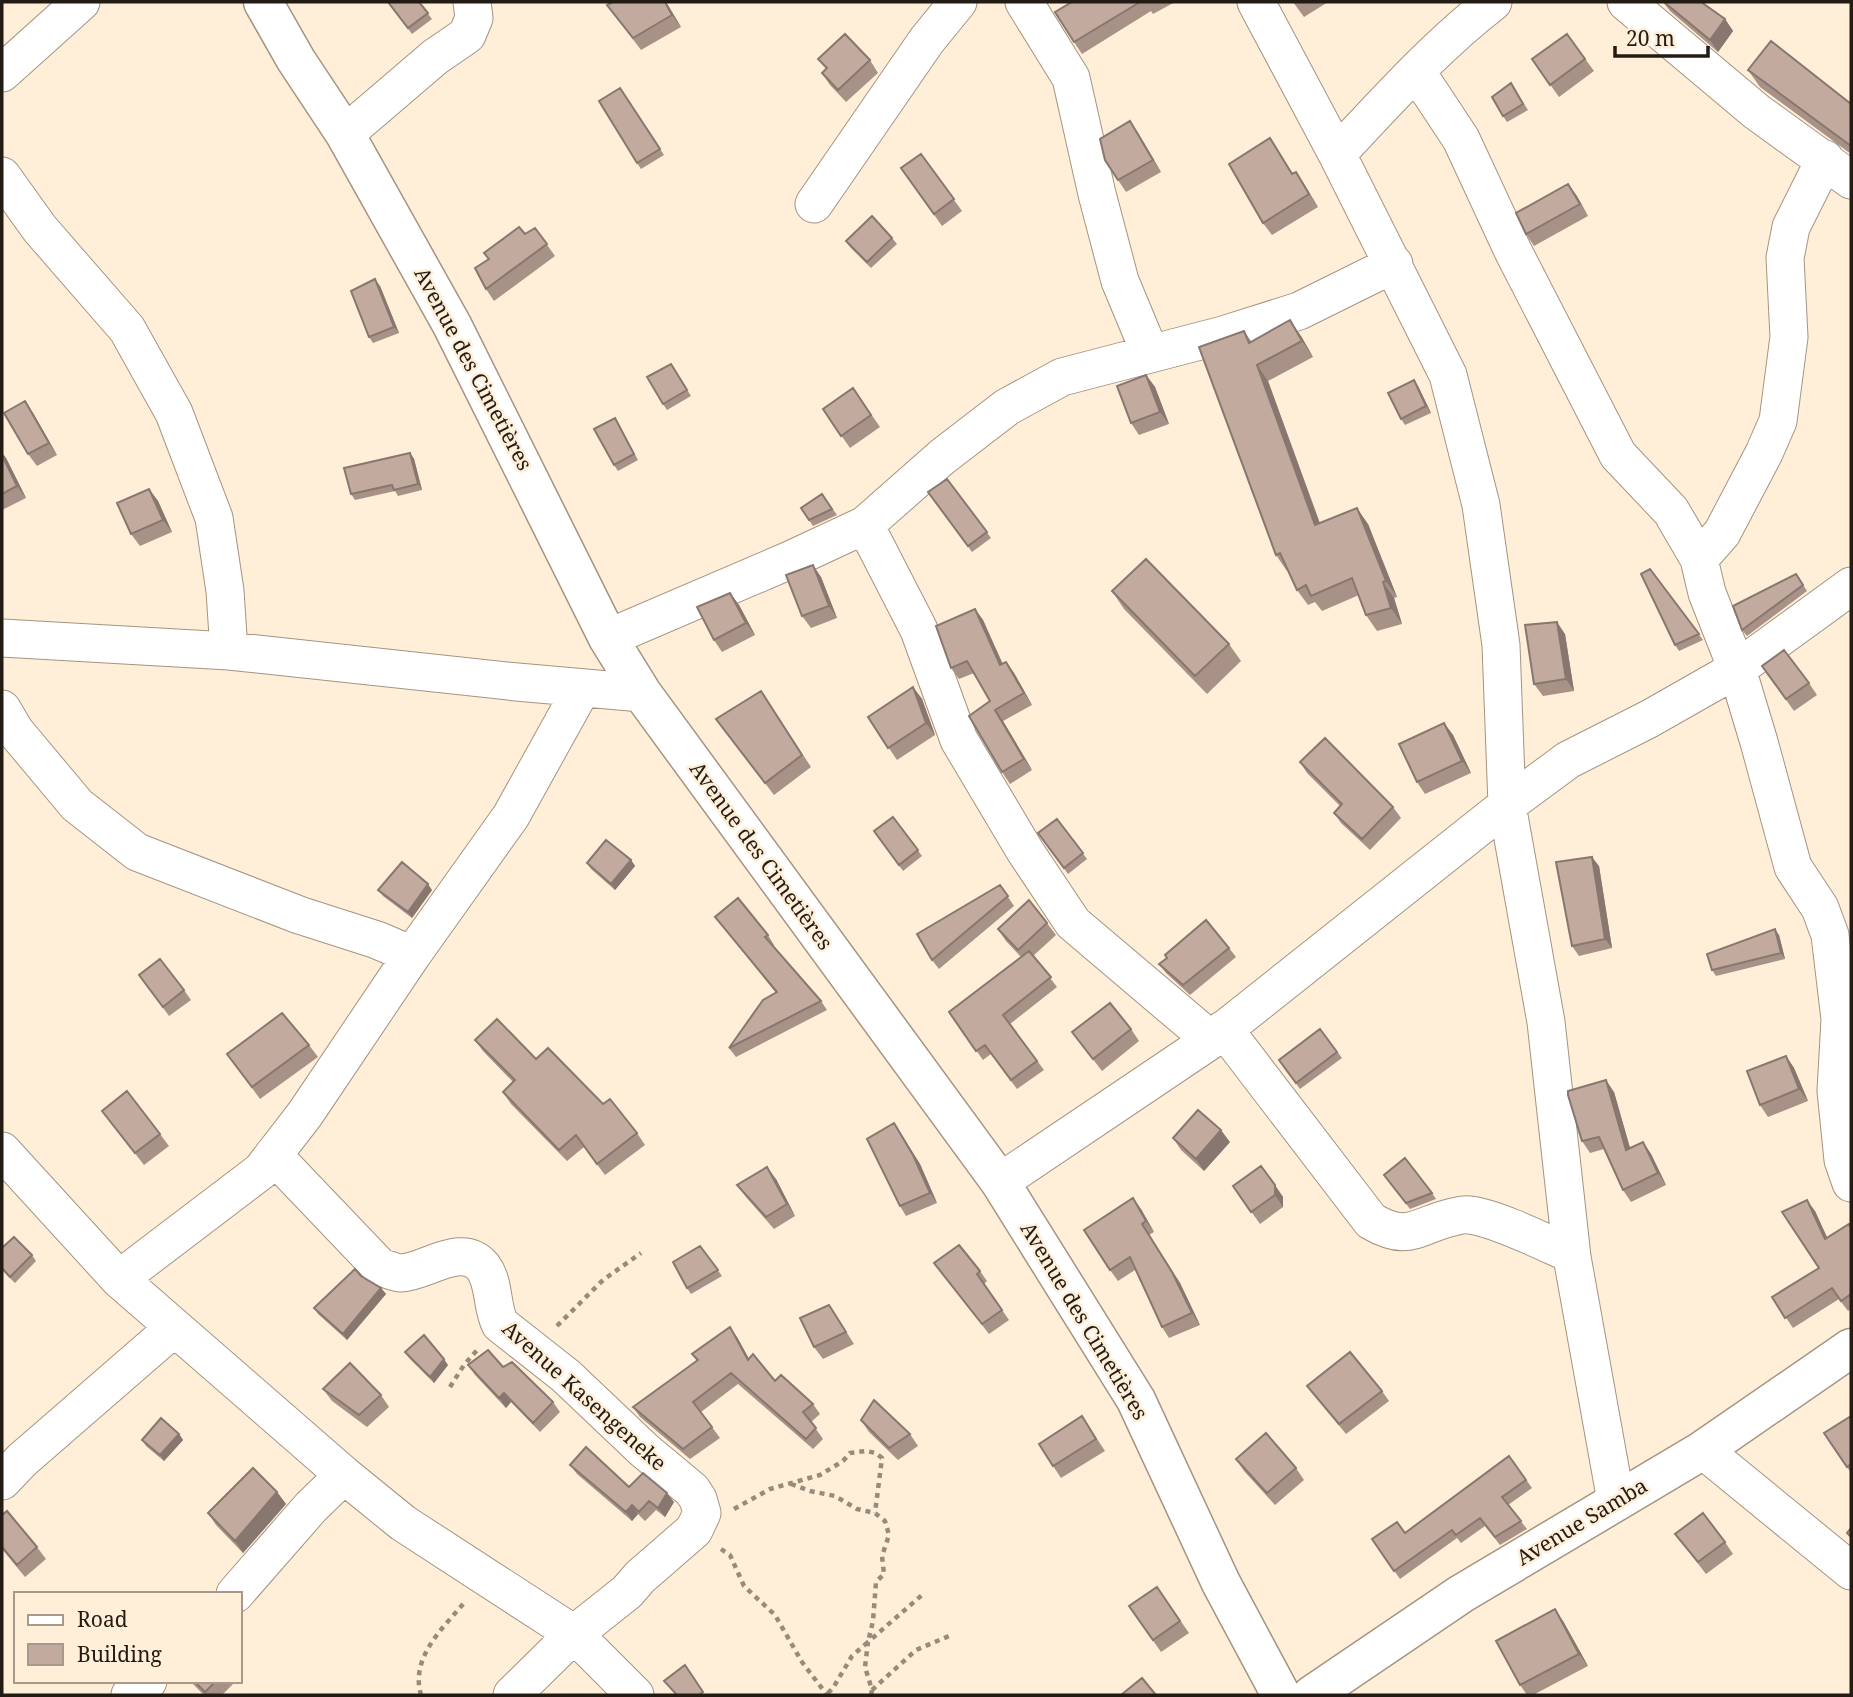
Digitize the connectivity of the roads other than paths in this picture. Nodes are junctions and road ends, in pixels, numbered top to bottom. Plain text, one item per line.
1 (81, 2) edge
2 (263, 2) edge
3 (472, 2) edge
4 (958, 2) edge
5 (1024, 2) edge
6 (1256, 2) edge
7 (1493, 2) edge
8 (1626, 2) edge
9 (1416, 71) junction
10 (2, 73) edge
11 (345, 134) junction
12 (1337, 154) junction
13 (1838, 169) edge
14 (2, 176) edge
15 (814, 204) dead end
16 (1394, 264) junction
17 (1150, 353) junction
18 (865, 525) junction
19 (1699, 559) junction
20 (1851, 586) edge
21 (2, 638) edge
22 (608, 638) junction
23 (229, 651) junction
24 (1737, 669) junction
25 (582, 688) junction
26 (642, 692) junction
27 (2, 709) edge
28 (1507, 805) junction
29 (412, 955) junction
30 (1218, 1035) junction
31 (273, 1155) junction
32 (4, 1159) edge
33 (1000, 1182) junction
34 (1851, 1183) edge
35 (1571, 1254) junction
36 (118, 1279) junction
37 (174, 1328) junction
38 (1851, 1348) edge
39 (1703, 1450) junction
40 (344, 1475) junction
41 (2, 1481) edge
42 (1616, 1501) junction
43 (1851, 1571) edge
44 (237, 1592) edge
45 (574, 1634) junction
46 (145, 1683) edge
47 (130, 1695) edge
48 (512, 1695) edge
49 (635, 1695) edge
50 (1281, 1695) edge
51 (1312, 1695) edge

1 - 10 street
2 - 11 street, Avenue des Cimetières
3 - 11 street
4 - 15 street
5 - 17 street
6 - 12 street
7 - 9 street
8 - 13 street
9 - 12 street
9 - 19 street
11 - 22 street, Avenue des Cimetières
12 - 16 street
13 - 19 street
14 - 23 street
16 - 17 street
16 - 28 street
17 - 18 street
18 - 22 street
18 - 30 street
19 - 24 street
20 - 24 street
21 - 23 street
22 - 26 street, Avenue des Cimetières
23 - 25 street
24 - 28 street
24 - 34 street
25 - 26 street
25 - 29 street
26 - 33 street, Avenue des Cimetières
27 - 29 street
28 - 30 street
28 - 35 street
29 - 31 street
30 - 33 street
30 - 35 street
31 - 36 street
31 - 45 street, Avenue Kasengeneke
32 - 36 street
33 - 50 street, Avenue des Cimetières
35 - 42 street
36 - 37 street
37 - 40 street
37 - 41 street
38 - 39 street, Avenue Samba
39 - 42 street, Avenue Samba
39 - 43 street
40 - 44 street
40 - 45 street
42 - 51 street, Avenue Samba
45 - 48 street
45 - 49 street
46 - 47 street

